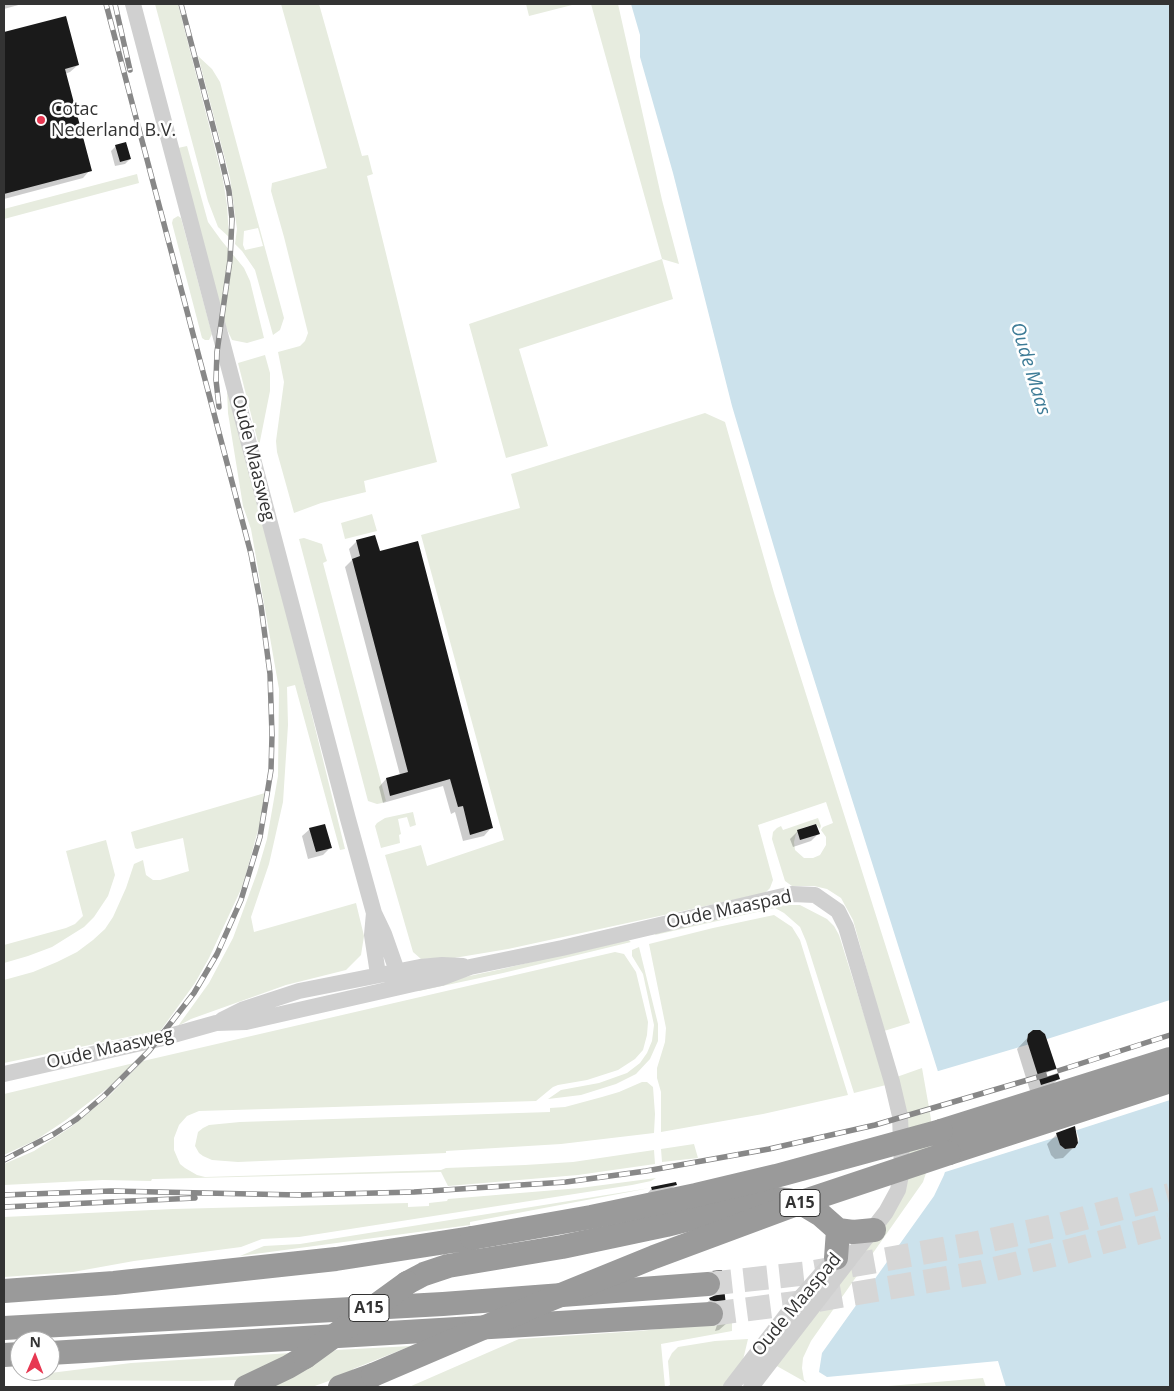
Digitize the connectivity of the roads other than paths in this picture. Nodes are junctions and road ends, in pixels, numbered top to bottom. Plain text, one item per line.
1 (133, 4) edge
2 (374, 913) junction
3 (470, 966) junction
4 (397, 971) junction
5 (378, 974) junction
6 (391, 988) junction
7 (216, 1023) junction
8 (1170, 1059) edge
9 (4, 1074) edge
10 (1170, 1082) edge
11 (857, 1230) junction
12 (836, 1258) joint
13 (708, 1284) tunnel mouth
14 (4, 1291) edge
15 (711, 1314) tunnel mouth
16 (4, 1328) edge
17 (60, 1352) edge
18 (246, 1387) edge
19 (340, 1387) edge
20 (731, 1387) edge
21 (751, 1387) edge

1 - 2 street, Oude Maasweg
2 - 4 street, Oude Maasweg
2 - 5 street, Oude Maasweg
3 - 4 street, Oude Maaspad
3 - 6 street, Oude Maaspad
3 - 11 street, Oude Maaspad
4 - 5 street, Oude Maasweg
4 - 6 street
5 - 6 street
5 - 7 street, Oude Maasweg
6 - 7 street, Oude Maasweg
7 - 9 street, Oude Maasweg
8 - 14 highway, A15, bridge
10 - 19 highway, A15, bridge
11 - 12 highway, A15
11 - 18 highway, A15, bridge
11 - 21 street, Oude Maaspad
12 - 20 street, Oude Maaspad
13 - 16 highway, A15
15 - 17 highway, A15

